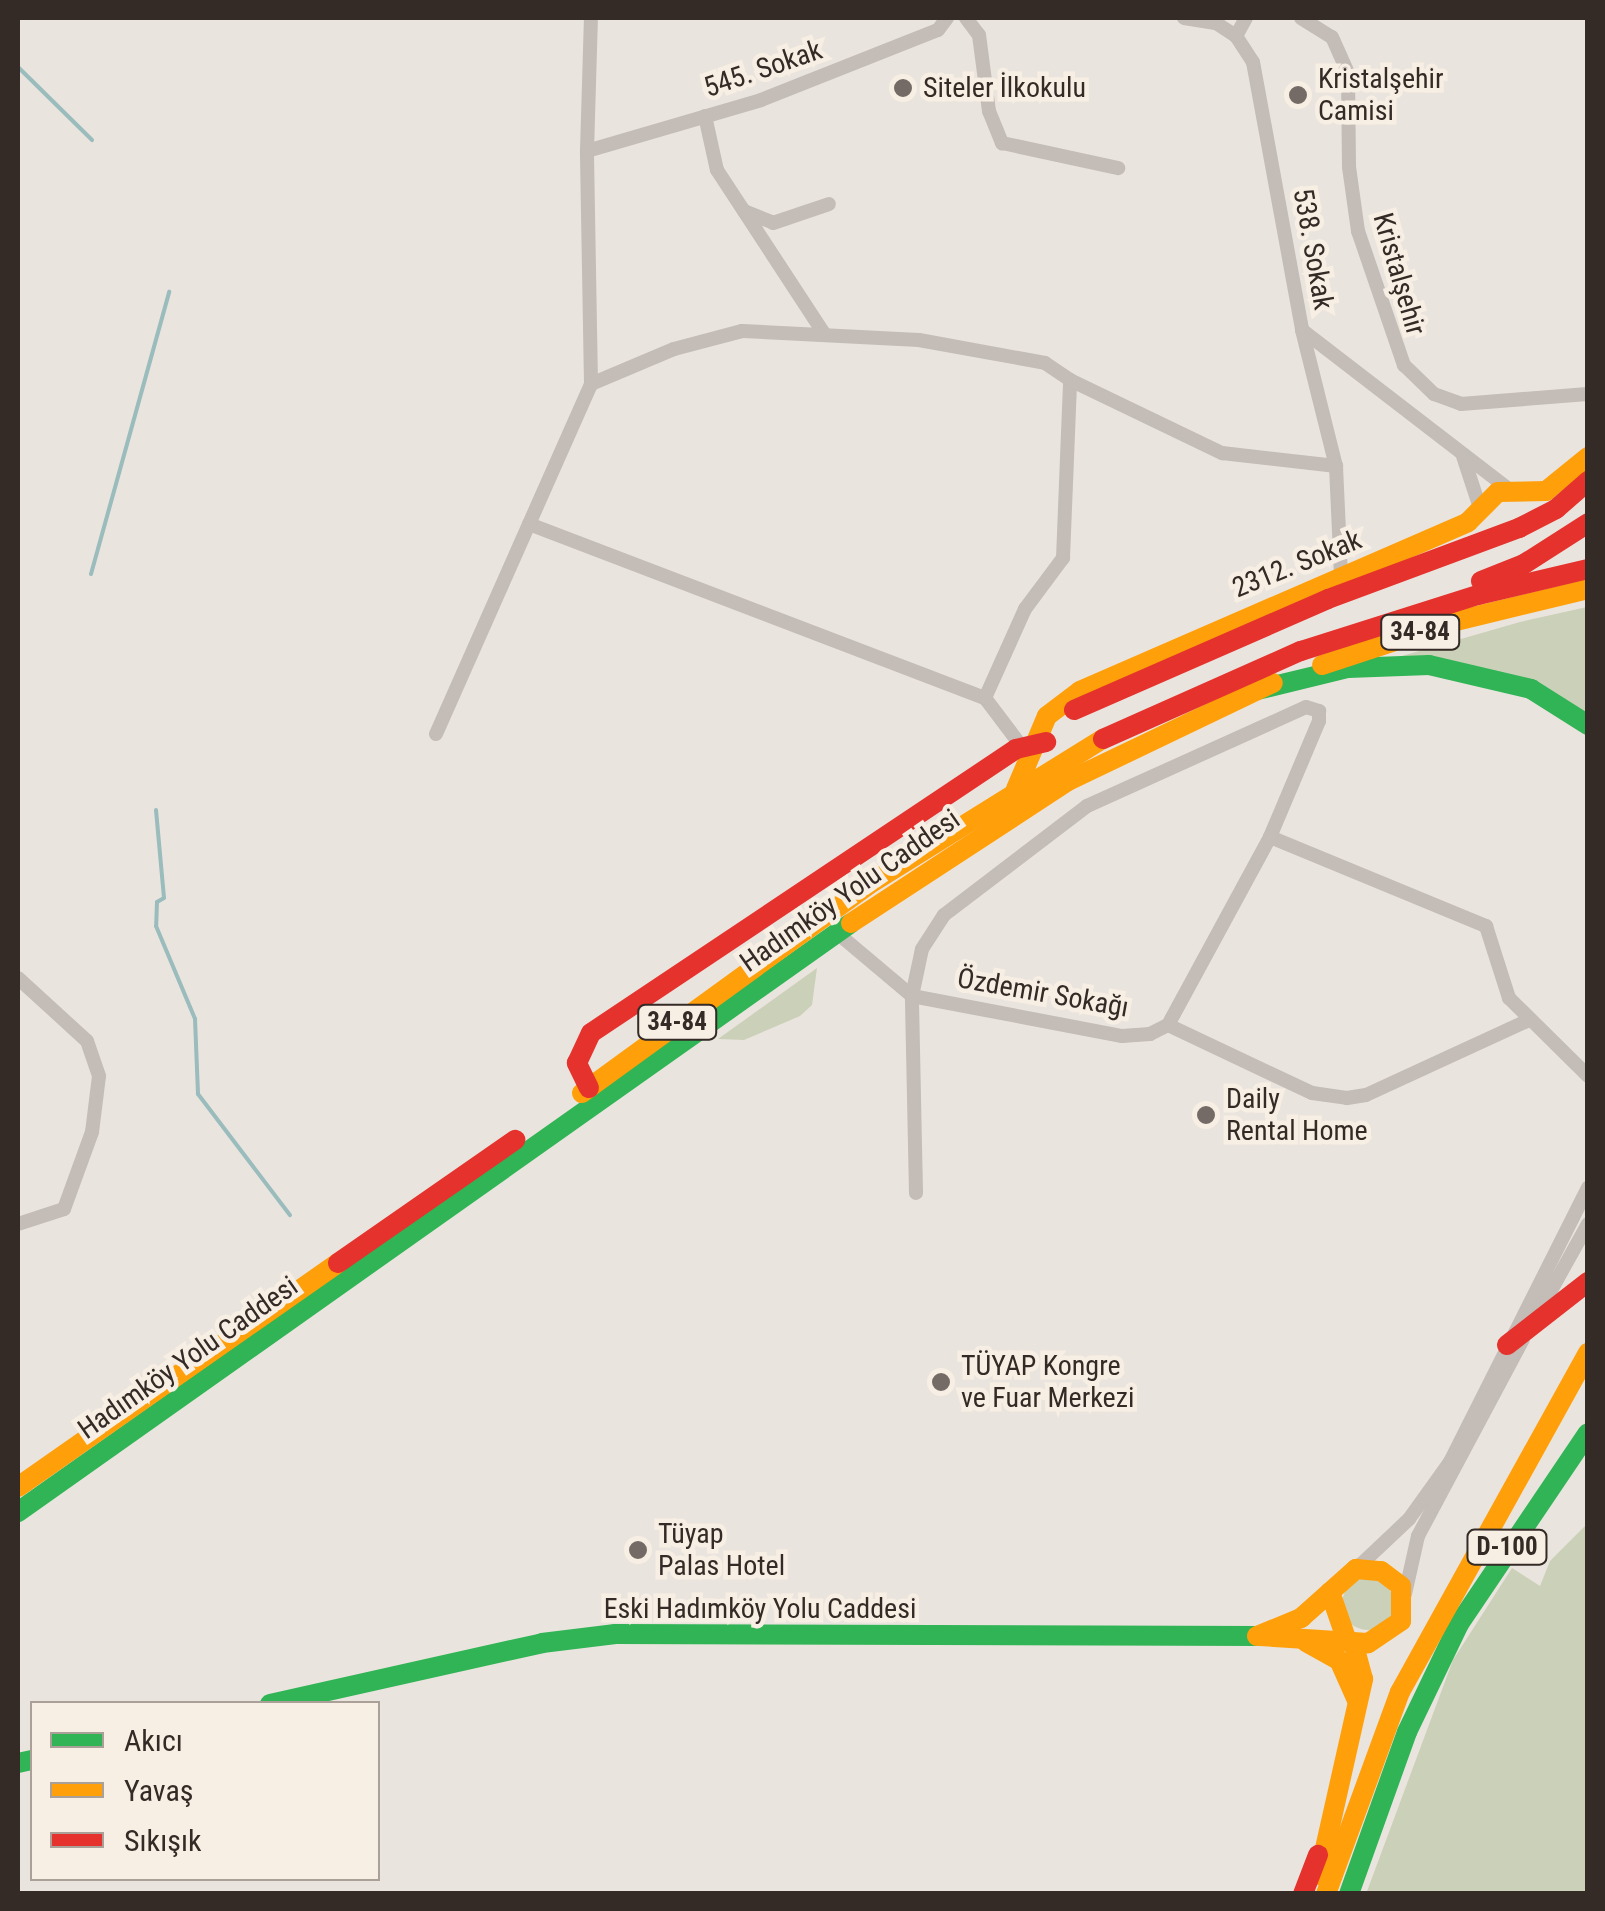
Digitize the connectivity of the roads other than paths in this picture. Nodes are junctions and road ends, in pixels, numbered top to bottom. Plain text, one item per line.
1 (591, 18) edge
2 (947, 18) edge
3 (966, 18) edge
4 (1184, 18) edge
5 (1246, 18) edge
6 (1301, 18) edge
7 (1236, 36) junction
8 (705, 116) junction
9 (587, 151) junction
10 (1118, 168) dead end
11 (829, 204) dead end
12 (743, 210) junction
13 (1302, 330) junction
14 (824, 335) junction
15 (1070, 380) junction
16 (591, 384) junction
17 (1588, 394) edge
18 (1462, 456) junction
19 (1588, 458) edge
20 (1336, 466) junction
21 (1588, 481) edge
22 (1513, 492) junction
23 (1482, 511) junction
24 (1588, 523) edge
25 (529, 524) junction
26 (1510, 532) junction
27 (1588, 569) edge
28 (1341, 576) junction
29 (1588, 589) edge
30 (1374, 626) junction
31 (1256, 690) junction
32 (984, 698) junction
33 (1588, 725) edge
34 (436, 734) dead end
35 (1098, 742) junction
36 (1036, 744) junction
37 (1016, 789) junction
38 (1270, 837) junction
39 (836, 932) junction
40 (18, 978) edge
41 (912, 996) junction
42 (1527, 1021) junction
43 (1168, 1025) junction
44 (1588, 1076) edge
45 (589, 1088) junction
46 (1588, 1188) edge
47 (916, 1194) dead end
48 (18, 1224) edge
49 (1588, 1224) edge
50 (1558, 1243) junction
51 (1569, 1260) junction
52 (1588, 1282) edge
53 (1530, 1326) junction
54 (1507, 1345) junction
55 (1588, 1353) edge
56 (1480, 1414) junction
57 (1588, 1433) edge
58 (18, 1487) edge
59 (18, 1512) edge
60 (1356, 1568) junction
61 (1330, 1592) junction
62 (1404, 1600) junction
63 (1257, 1636) junction
64 (1306, 1642) junction
65 (1350, 1642) junction
66 (283, 1701) edge
67 (1356, 1710) junction
68 (1381, 1737) junction
69 (1325, 1838) junction
70 (1303, 1894) edge
71 (1316, 1894) edge
72 (1326, 1894) edge
73 (1349, 1894) edge

1 - 9 street
2 - 8 street, 545. Sokak
3 - 10 street
4 - 7 street
5 - 7 street
6 - 17 street, Kristalşehir
7 - 13 street, 538. Sokak
8 - 9 street, 545. Sokak
8 - 12 street
9 - 16 street
11 - 12 street
12 - 14 street
13 - 18 street, 538. Sokak
13 - 20 street
14 - 15 street
14 - 16 street
15 - 20 street
15 - 32 street
16 - 25 street
18 - 22 street, 538. Sokak
18 - 23 street
19 - 22 main road, 2312. Sokak
20 - 28 street
21 - 26 main road, 2312. Sokak
22 - 23 main road, 2312. Sokak
22 - 26 main road
23 - 26 main road
23 - 28 main road, 2312. Sokak
24 - 30 main road
25 - 32 street
25 - 34 street
26 - 36 main road, 2312. Sokak
27 - 30 main road, Hadımköy Yolu Caddesi / 34-84
28 - 36 main road, 2312. Sokak
29 - 31 main road, Hadımköy Yolu Caddesi / 34-84
30 - 35 main road, Hadımköy Yolu Caddesi / 34-84
31 - 33 main road
31 - 39 main road, Hadımköy Yolu Caddesi / 34-84
32 - 36 street
35 - 36 main road
35 - 37 main road, Hadımköy Yolu Caddesi / 34-84
36 - 37 main road, 2312. Sokak
36 - 45 main road, 2312. Sokak
37 - 45 main road, Hadımköy Yolu Caddesi / 34-84
38 - 41 street
38 - 42 street
38 - 43 street
39 - 41 street, Özdemir Sokağı
39 - 59 main road, Hadımköy Yolu Caddesi / 34-84
40 - 48 street
41 - 43 street, Özdemir Sokağı
41 - 47 street
42 - 43 street
42 - 44 street
45 - 58 main road, Hadımköy Yolu Caddesi / 34-84
46 - 50 street, Eski Hadımköy Yolu Caddesi
49 - 51 street, Eski Hadımköy Yolu Caddesi
50 - 51 street
50 - 54 street, Eski Hadımköy Yolu Caddesi
51 - 53 street, Eski Hadımköy Yolu Caddesi
52 - 53 main road
53 - 54 main road
53 - 56 street, Eski Hadımköy Yolu Caddesi
54 - 56 street, Eski Hadımköy Yolu Caddesi
55 - 68 main road, D-100
56 - 60 street, Eski Hadımköy Yolu Caddesi
56 - 62 street, Eski Hadımköy Yolu Caddesi
57 - 73 main road, D-100
60 - 61 main road, Eski Hadımköy Yolu Caddesi
60 - 62 main road
61 - 63 main road, Eski Hadımköy Yolu Caddesi
61 - 65 main road
62 - 65 main road, Eski Hadımköy Yolu Caddesi
63 - 64 main road, Eski Hadımköy Yolu Caddesi
63 - 66 main road, Eski Hadımköy Yolu Caddesi
64 - 65 main road, Eski Hadımköy Yolu Caddesi
64 - 67 main road
65 - 67 main road
67 - 69 main road
68 - 69 main road
68 - 72 main road, D-100
69 - 70 main road
69 - 71 main road

